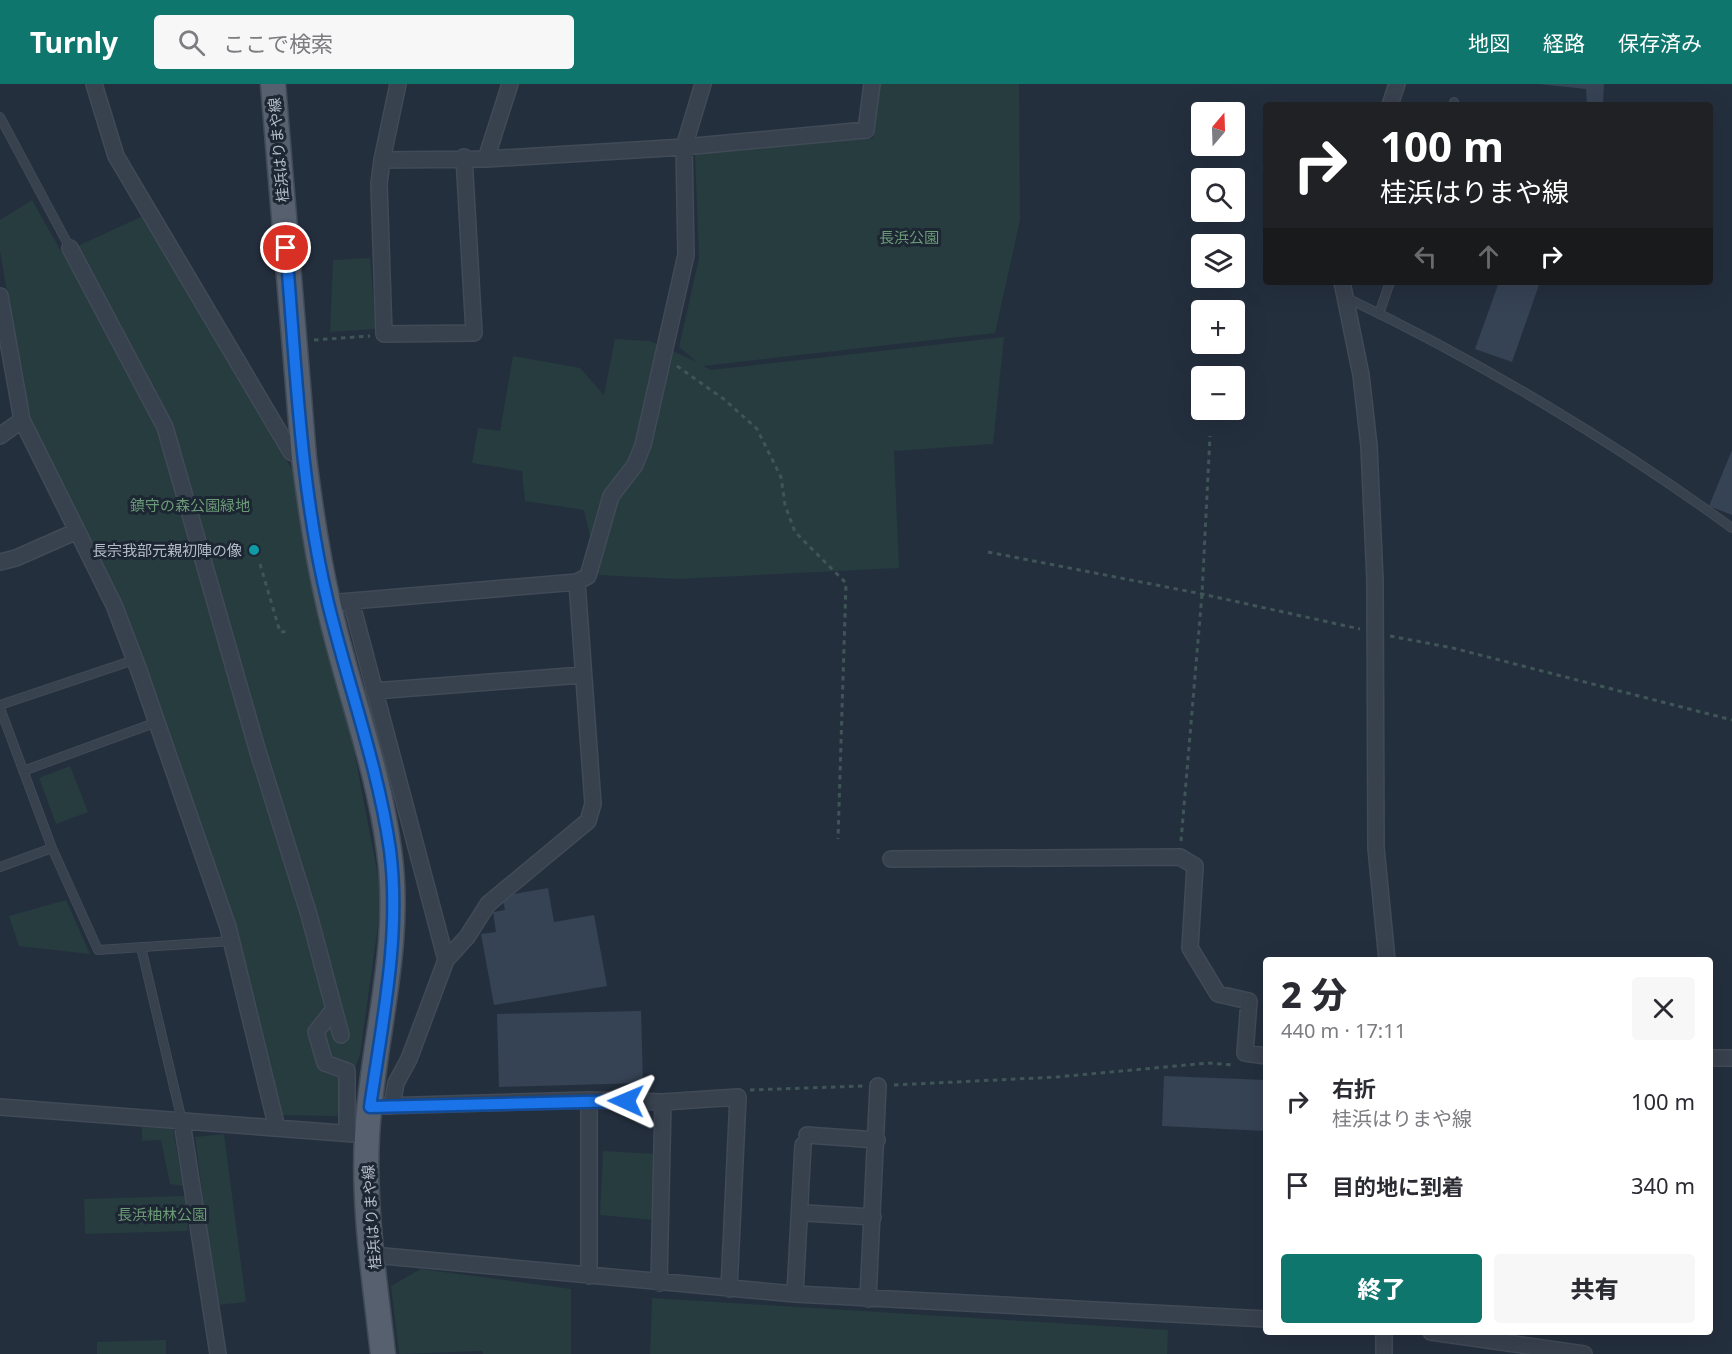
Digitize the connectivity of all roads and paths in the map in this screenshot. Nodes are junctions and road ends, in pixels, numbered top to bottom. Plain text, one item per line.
1 (94, 84) edge
2 (273, 84) edge
3 (398, 84) edge
4 (510, 84) edge
5 (703, 84) edge
6 (872, 84) edge
7 (1396, 84) edge
8 (1391, 102) edge
9 (0, 117) edge
10 (684, 147) junction
11 (464, 157) junction
12 (486, 159) junction
13 (382, 160) junction
14 (70, 248) joint
15 (1343, 285) edge
16 (1389, 285) edge
17 (0, 296) edge
18 (1347, 298) junction
19 (1379, 314) junction
20 (384, 334) junction
21 (294, 341) junction
22 (4, 342) edge
23 (663, 357) junction
24 (22, 420) junction
25 (0, 436) edge
26 (1210, 436) dead end
27 (304, 458) junction
28 (1732, 528) edge
29 (78, 531) junction
30 (988, 552) dead end
31 (0, 562) edge
32 (260, 564) dead end
33 (577, 582) junction
34 (1202, 594) junction
35 (339, 602) junction
36 (290, 631) dead end
37 (1375, 633) junction
38 (135, 660) junction
39 (582, 675) junction
40 (374, 691) junction
41 (0, 706) edge
42 (1732, 720) edge
43 (157, 722) junction
44 (23, 771) junction
45 (838, 839) dead end
46 (52, 848) junction
47 (1180, 857) junction
48 (891, 859) dead end
49 (0, 867) edge
50 (232, 941) junction
51 (141, 947) junction
52 (1387, 957) edge
53 (446, 960) junction
54 (334, 1009) junction
55 (340, 1035) dead end
56 (1263, 1056) edge
57 (1713, 1058) edge
58 (1732, 1058) edge
59 (1236, 1065) dead end
60 (878, 1086) junction
61 (738, 1097) junction
62 (590, 1100) junction
63 (663, 1102) junction
64 (0, 1107) edge
65 (381, 1107) junction
66 (182, 1122) junction
67 (277, 1128) junction
68 (357, 1134) junction
69 (877, 1140) junction
70 (806, 1213) dead end
71 (873, 1217) junction
72 (373, 1255) junction
73 (589, 1276) junction
74 (659, 1283) junction
75 (729, 1289) junction
76 (795, 1294) junction
77 (868, 1299) junction
78 (1263, 1319) edge
79 (1383, 1335) edge
80 (1452, 1335) edge
81 (218, 1354) edge
82 (383, 1354) edge
83 (1384, 1354) edge
84 (1584, 1354) edge

1 - 27 street
2 - 21 main road, 桂浜はりまや線
3 - 13 street
4 - 12 street
5 - 10 street
6 - 10 street
7 - 8 street
9 - 14 lane
10 - 12 street
10 - 23 street
11 - 12 street
11 - 13 street
11 - 20 street
13 - 20 street
14 - 54 street
15 - 18 street
16 - 19 lane
17 - 22 street
18 - 19 lane
18 - 37 street
19 - 28 lane
20 - 21 path
21 - 27 main road, 桂浜はりまや線
22 - 24 street
23 - 33 street
23 - 45 path
24 - 25 street
24 - 29 street
26 - 34 path
27 - 35 main road, 桂浜はりまや線
29 - 31 street
29 - 38 street
30 - 34 path
32 - 36 path
33 - 35 street
33 - 39 street
34 - 37 path
34 - 47 path
35 - 40 street
35 - 65 main road, 桂浜はりまや線
37 - 42 path
37 - 52 street
38 - 41 lane
38 - 43 street
39 - 40 street
39 - 53 street
40 - 53 street
41 - 44 lane
43 - 44 lane
43 - 50 street
44 - 46 lane
46 - 49 lane
46 - 51 lane
47 - 48 street
47 - 56 street
50 - 51 lane
50 - 67 street
51 - 66 lane
53 - 65 street
54 - 55 street
54 - 68 street
57 - 58 street
59 - 60 path
60 - 61 path
60 - 69 street
61 - 63 street
61 - 75 street
62 - 63 street
62 - 65 street
62 - 73 street
63 - 74 street
64 - 66 street
65 - 68 main road, 桂浜はりまや線
66 - 67 street
66 - 81 street
67 - 68 street
68 - 72 main road, 桂浜はりまや線
69 - 71 street
69 - 76 street
70 - 71 street
71 - 77 street
72 - 73 street
72 - 82 main road, 桂浜はりまや線
73 - 74 street
74 - 75 street
75 - 76 street
76 - 77 street
77 - 78 street
79 - 83 street
80 - 84 street

